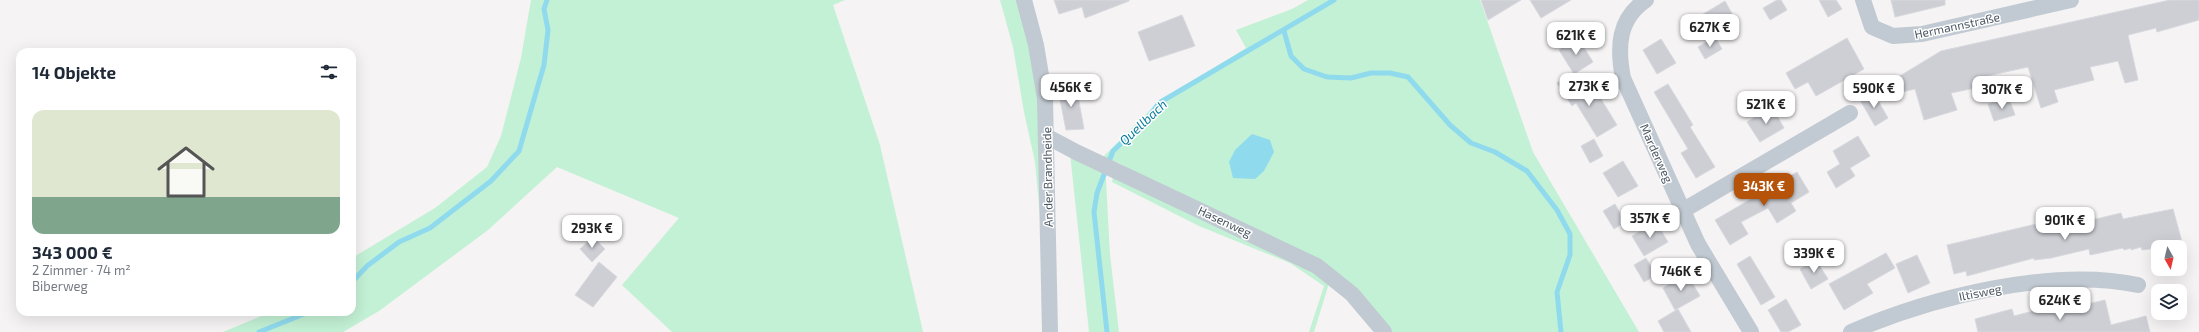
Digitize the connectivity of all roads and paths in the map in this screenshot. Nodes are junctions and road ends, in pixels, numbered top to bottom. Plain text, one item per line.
1 (1024, 0) edge
2 (1646, 0) edge
3 (1862, 0) edge
4 (2072, 0) edge
5 (1850, 113) dead end
6 (1046, 136) junction
7 (1682, 211) junction
8 (2138, 285) dead end
9 (1050, 332) edge
10 (1384, 332) edge
11 (1751, 332) edge
12 (1851, 332) edge

1 - 6 street, An der Brandheide
2 - 7 street, Marderweg
3 - 4 street, Hermannstraße
5 - 7 street
6 - 9 street, An der Brandheide
6 - 10 street, Hasenweg
7 - 11 street, Marderweg
8 - 12 street, Iltisweg

